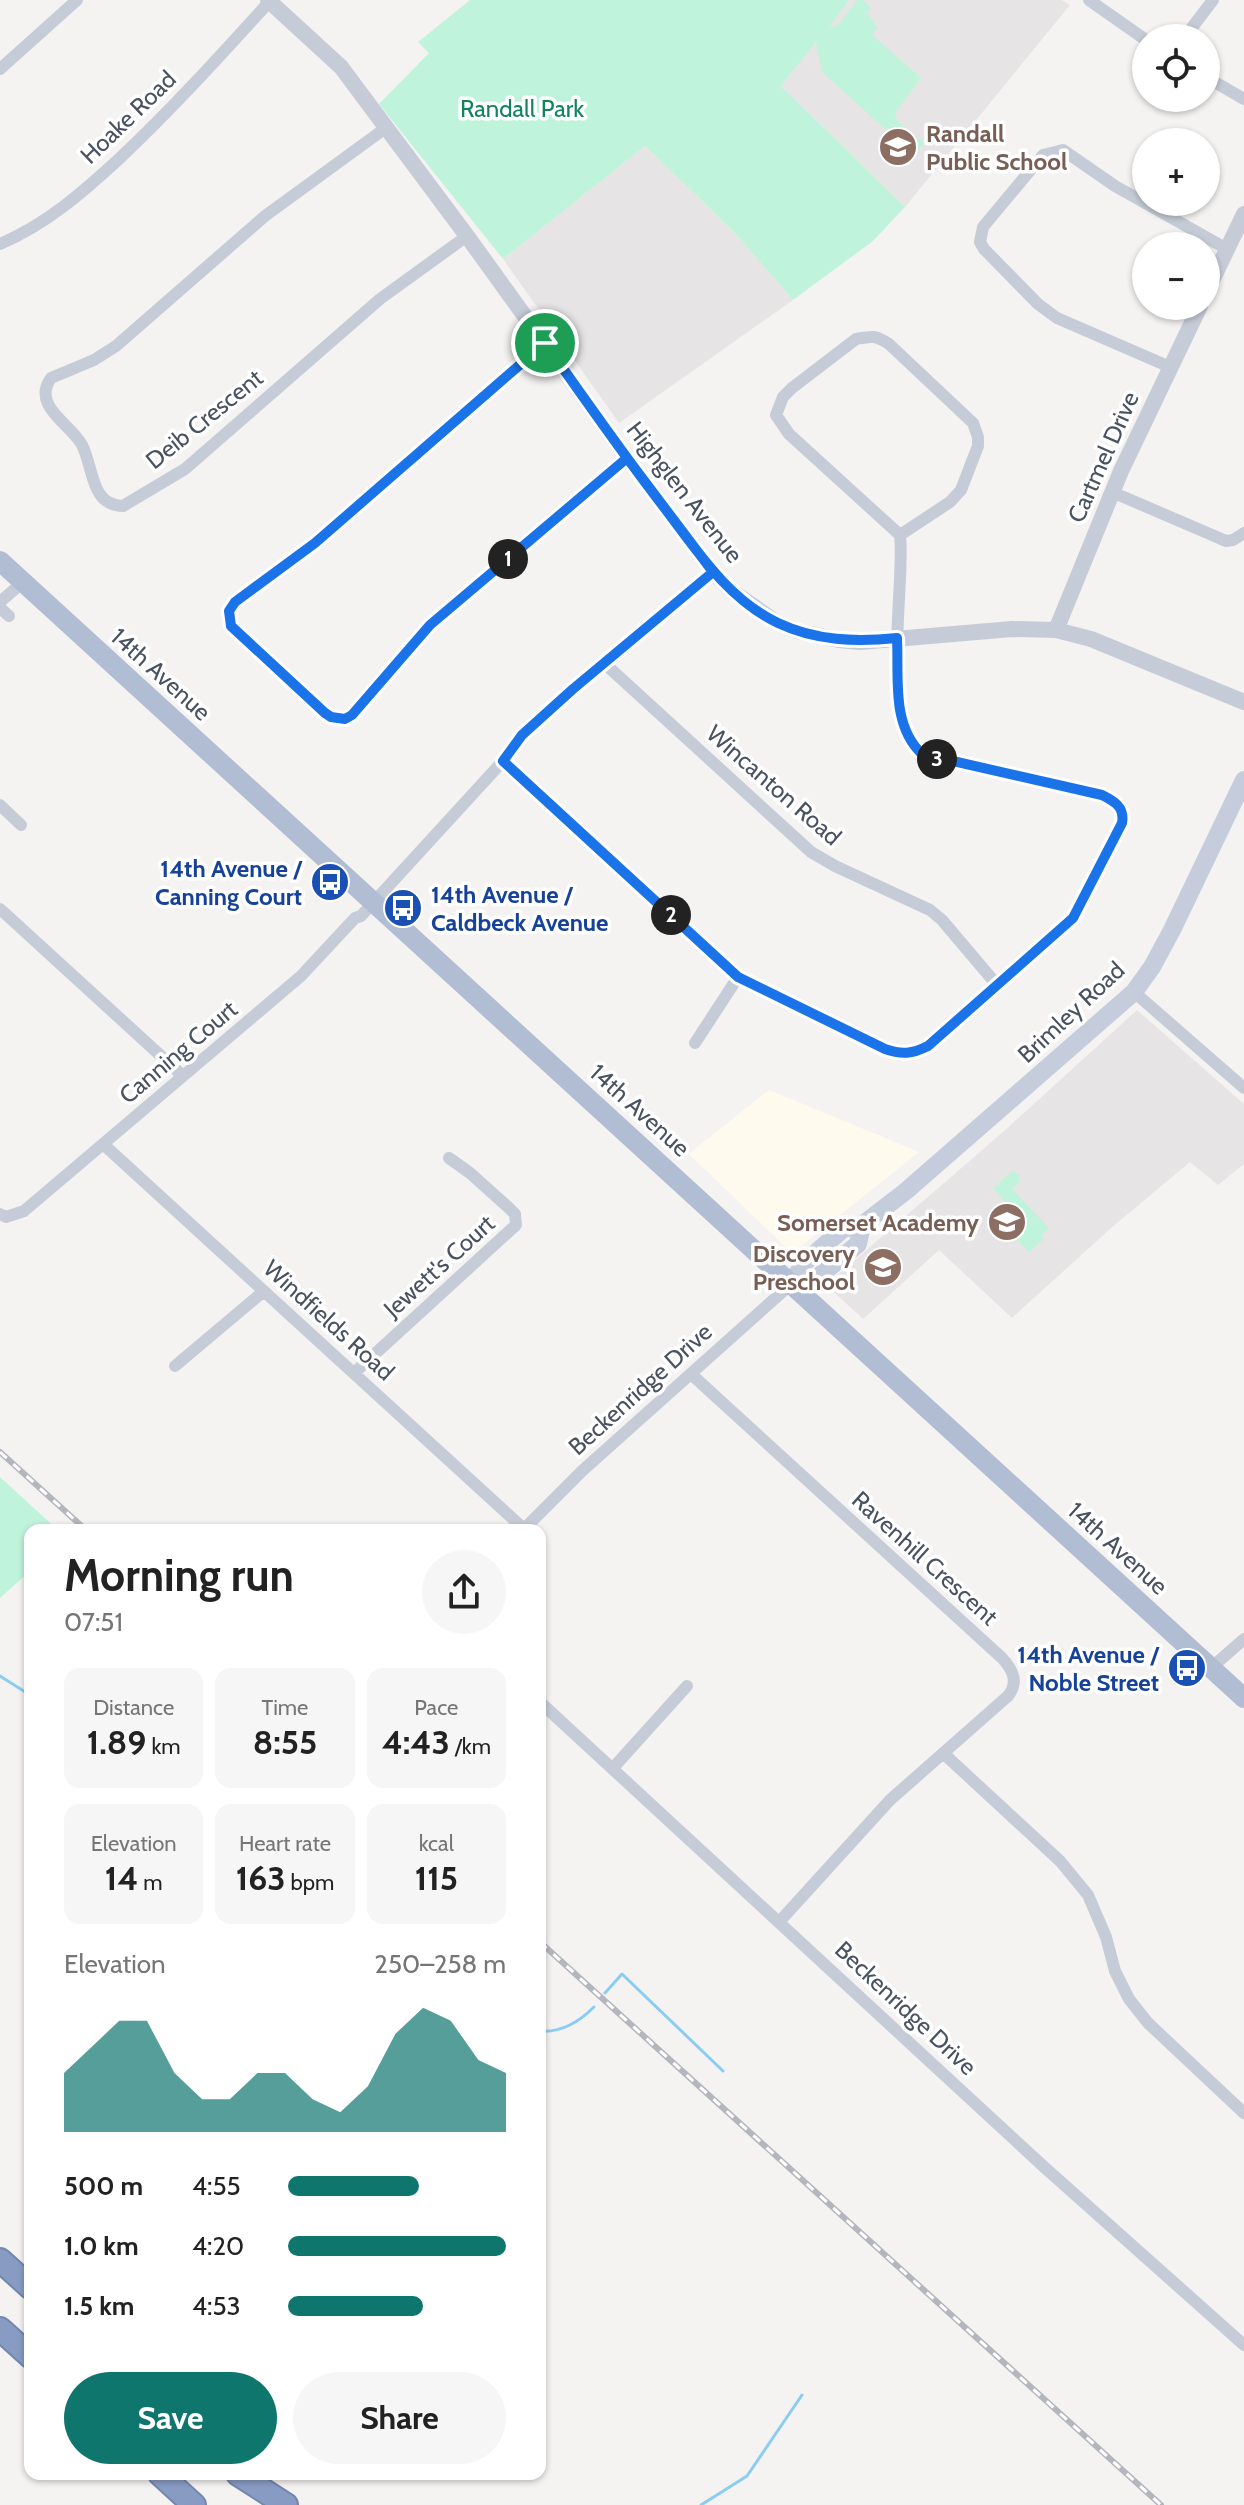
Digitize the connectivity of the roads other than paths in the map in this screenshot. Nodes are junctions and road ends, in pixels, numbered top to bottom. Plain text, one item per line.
1 (56, 0) edge
2 (77, 0) edge
3 (1089, 0) edge
4 (1213, 0) edge
5 (269, 1) edge
6 (66, 11) junction
7 (1195, 24) edge
8 (1132, 30) edge
9 (0, 69) edge
10 (1220, 85) edge
11 (1244, 99) edge
12 (387, 127) junction
13 (1244, 214) edge
14 (467, 236) junction
15 (0, 244) edge
16 (1227, 249) junction
17 (1220, 264) edge
18 (1193, 320) edge
19 (545, 343) junction
20 (1170, 367) junction
21 (627, 458) junction
22 (1112, 492) junction
23 (1244, 533) edge
24 (900, 535) junction
25 (0, 561) edge
26 (713, 572) junction
27 (23, 582) junction
28 (0, 602) edge
29 (1056, 630) junction
30 (897, 638) junction
31 (604, 663) junction
32 (1244, 702) edge
33 (503, 761) junction
34 (1244, 780) edge
35 (0, 805) edge
36 (21, 825) dead end
37 (373, 903) junction
38 (0, 909) edge
39 (738, 977) junction
40 (997, 985) junction
41 (1134, 992) junction
42 (695, 1043) dead end
43 (183, 1076) junction
44 (1244, 1088) edge
45 (103, 1144) junction
46 (449, 1158) dead end
47 (0, 1214) edge
48 (790, 1285) junction
49 (264, 1291) junction
50 (175, 1366) dead end
51 (354, 1373) junction
52 (691, 1374) junction
53 (518, 1524) edge
54 (530, 1524) edge
55 (1244, 1639) edge
56 (1211, 1668) junction
57 (687, 1686) dead end
58 (1244, 1698) edge
59 (546, 1707) edge
60 (943, 1753) junction
61 (613, 1768) junction
62 (780, 1921) junction
63 (1244, 2113) edge
64 (0, 2260) edge
65 (24, 2282) edge
66 (0, 2329) edge
67 (1244, 2345) edge
68 (24, 2351) edge
69 (167, 2480) edge
70 (245, 2480) edge
71 (247, 2480) edge
72 (194, 2505) edge
73 (272, 2505) edge
74 (286, 2505) edge

1 - 6 street
2 - 6 street
3 - 8 street
4 - 7 street
5 - 12 street, Highglen Avenue
5 - 15 street, Hoake Road
6 - 9 street
10 - 11 street
12 - 14 street, Highglen Avenue
12 - 14 street, Deib Crescent
13 - 16 street
14 - 19 street, Highglen Avenue
16 - 17 street
16 - 20 street
18 - 20 street, Cartmel Drive
19 - 21 street, Highglen Avenue
19 - 21 street
20 - 22 street, Cartmel Drive
21 - 26 street, Highglen Avenue
22 - 23 street
22 - 29 street, Cartmel Drive
24 - 24 street
24 - 30 street
25 - 27 main road, 14th Avenue
26 - 30 street, Highglen Avenue
26 - 31 street, Canning Court
27 - 28 street
27 - 37 main road, 14th Avenue
29 - 30 street, Highglen Avenue
29 - 32 street, Highglen Avenue
30 - 40 street
31 - 33 street, Canning Court
31 - 40 street, Wincanton Road
33 - 37 street, Canning Court
33 - 39 street
34 - 41 main road, Brimley Road
35 - 36 street
37 - 43 street, Canning Court
37 - 48 main road, 14th Avenue
38 - 43 street
39 - 40 street
39 - 42 street
41 - 44 street
41 - 48 main road, Brimley Road
43 - 45 street, Canning Court
45 - 47 street, Canning Court
45 - 49 street, Windfields Road
46 - 51 street, Jewett's Court
48 - 52 street, Beckenridge Drive
48 - 56 main road, 14th Avenue
49 - 50 street
49 - 51 street, Windfields Road
51 - 53 street, Windfields Road
52 - 54 street, Beckenridge Drive
52 - 60 street, Ravenhill Crescent
55 - 56 street
56 - 58 main road, 14th Avenue
57 - 61 street
59 - 61 street, Beckenridge Drive
60 - 62 street, Ravenhill Crescent
60 - 63 street
61 - 62 street, Beckenridge Drive
62 - 67 street, Beckenridge Drive
64 - 65 highway
66 - 68 highway
69 - 72 highway
70 - 73 highway
71 - 74 highway

